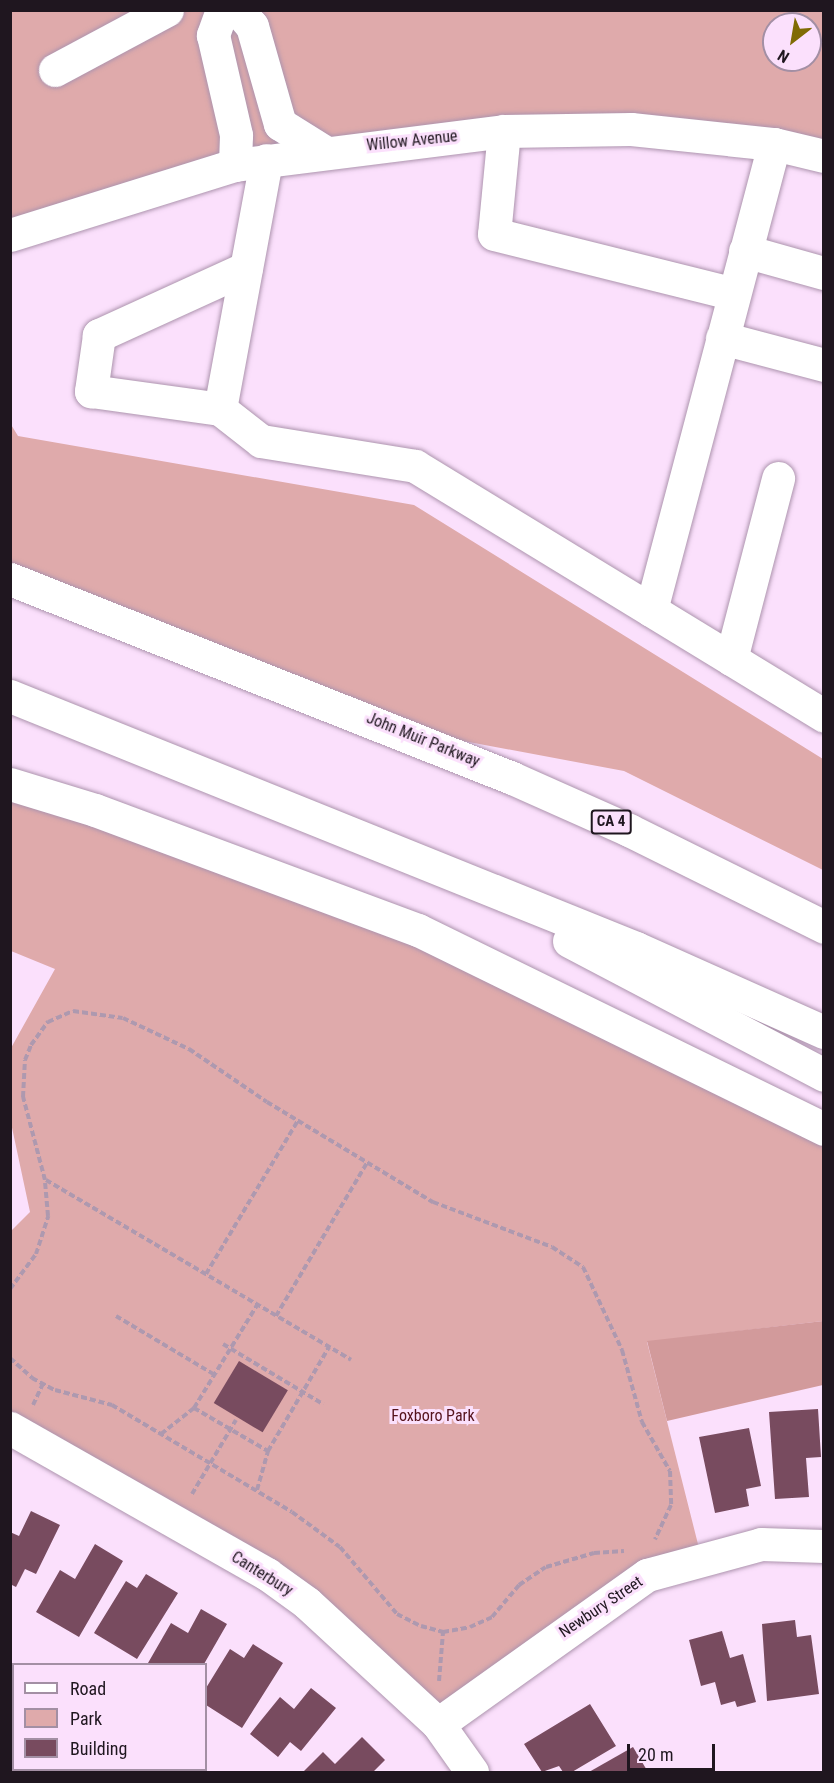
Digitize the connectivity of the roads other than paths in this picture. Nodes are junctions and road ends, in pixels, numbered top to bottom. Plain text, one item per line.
1 (167, 10) edge
2 (222, 10) edge
3 (238, 10) edge
4 (55, 70) dead end
5 (504, 131) junction
6 (774, 144) junction
7 (323, 151) junction
8 (824, 156) edge
9 (250, 163) junction
10 (10, 235) edge
11 (746, 251) junction
12 (246, 268) junction
13 (824, 273) edge
14 (734, 294) junction
15 (723, 338) junction
16 (824, 365) edge
17 (220, 408) junction
18 (778, 478) dead end
19 (10, 579) edge
20 (651, 610) junction
21 (731, 659) junction
22 (10, 696) edge
23 (824, 716) edge
24 (10, 784) edge
25 (400, 852) junction
26 (824, 927) edge
27 (824, 1032) edge
28 (824, 1075) edge
29 (824, 1129) edge
30 (10, 1428) edge
31 (824, 1546) edge
32 (438, 1724) junction
33 (472, 1773) edge

1 - 4 main road
2 - 9 main road
3 - 7 main road
5 - 6 main road, Willow Avenue
5 - 7 main road, Willow Avenue
5 - 14 main road
6 - 8 main road, Willow Avenue
6 - 11 main road
7 - 9 main road, Willow Avenue
9 - 10 main road, Willow Avenue
9 - 12 main road
11 - 13 main road
11 - 14 main road
12 - 17 main road
12 - 17 main road
14 - 15 main road
15 - 16 main road
15 - 20 main road
17 - 20 main road
18 - 21 main road
19 - 26 main road, John Muir Parkway / CA 4
20 - 21 main road
21 - 23 main road
22 - 25 main road
24 - 29 main road
25 - 27 main road
25 - 28 main road
30 - 32 main road, Canterbury
31 - 32 main road, Newbury Street
32 - 33 main road, Canterbury

